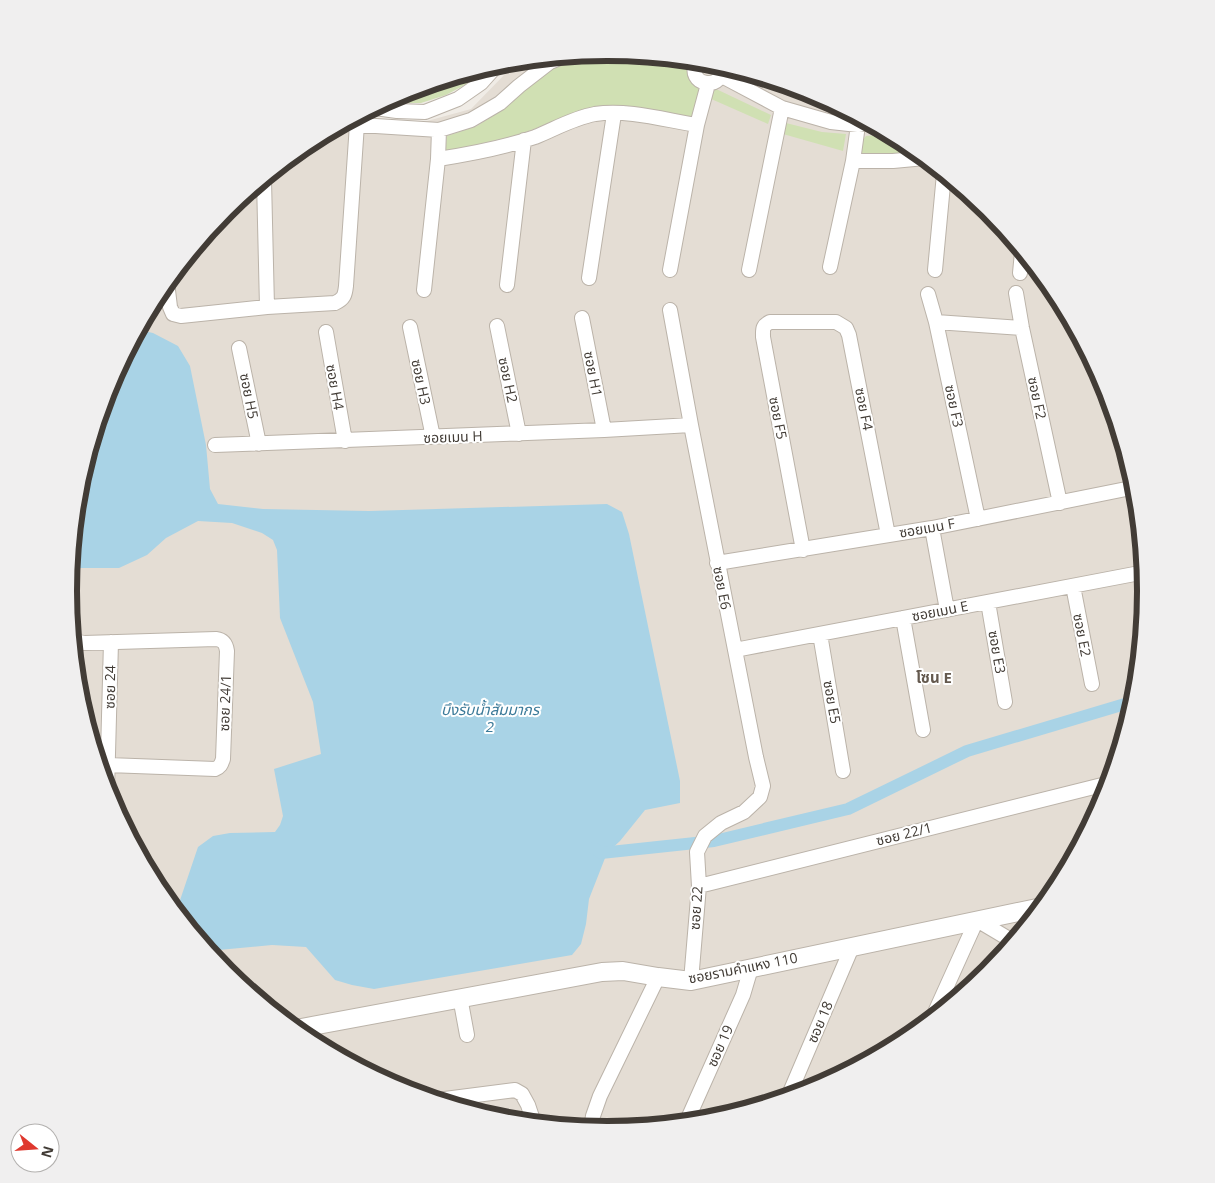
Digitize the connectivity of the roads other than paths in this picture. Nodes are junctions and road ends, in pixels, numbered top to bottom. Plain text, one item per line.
1 (546, 65) edge
2 (694, 69) edge
3 (719, 73) edge
4 (488, 75) edge
5 (728, 75) edge
6 (708, 84) junction
7 (782, 108) junction
8 (387, 110) edge
9 (614, 114) junction
10 (357, 124) edge
11 (857, 124) edge
12 (698, 125) junction
13 (351, 127) edge
14 (863, 127) edge
15 (439, 130) junction
16 (524, 140) junction
17 (438, 159) junction
18 (913, 159) edge
19 (852, 161) junction
20 (943, 182) edge
21 (264, 188) edge
22 (1021, 261) edge
23 (830, 267) dead end
24 (670, 270) dead end
25 (749, 270) dead end
26 (935, 270) dead end
27 (1020, 272) dead end
28 (589, 278) dead end
29 (507, 285) dead end
30 (424, 290) dead end
31 (1016, 293) dead end
32 (928, 294) dead end
33 (169, 295) edge
34 (267, 307) junction
35 (670, 310) dead end
36 (582, 318) dead end
37 (803, 322) joint
38 (936, 322) junction
39 (497, 326) dead end
40 (410, 327) dead end
41 (1022, 328) junction
42 (326, 332) dead end
43 (239, 348) dead end
44 (691, 425) junction
45 (604, 430) junction
46 (519, 434) junction
47 (433, 437) junction
48 (345, 441) junction
49 (259, 444) junction
50 (215, 445) dead end
51 (1128, 489) edge
52 (1060, 503) junction
53 (978, 519) junction
54 (932, 528) junction
55 (888, 535) junction
56 (803, 550) junction
57 (717, 563) junction
58 (1137, 573) edge
59 (1072, 586) junction
60 (988, 602) junction
61 (947, 610) junction
62 (903, 618) junction
63 (820, 634) junction
64 (80, 642) edge
65 (111, 642) junction
66 (734, 650) junction
67 (1092, 684) dead end
68 (1005, 702) dead end
69 (923, 730) dead end
70 (108, 766) junction
71 (108, 769) edge
72 (843, 771) dead end
73 (1101, 785) edge
74 (705, 836) joint
75 (698, 886) junction
76 (1031, 909) edge
77 (974, 921) junction
78 (1008, 939) edge
79 (852, 947) junction
80 (751, 968) junction
81 (658, 977) junction
82 (691, 981) junction
83 (460, 998) junction
84 (938, 1005) edge
85 (307, 1028) edge
86 (467, 1035) dead end
87 (792, 1088) edge
88 (451, 1098) edge
89 (689, 1115) edge
90 (532, 1116) edge
91 (592, 1122) edge

1 - 15 street
2 - 6 street
3 - 6 street
4 - 8 street
5 - 7 street
6 - 12 street
7 - 11 street
7 - 25 street
9 - 12 street
9 - 16 street
9 - 28 street
10 - 15 street
12 - 24 street
13 - 34 street
14 - 19 street
15 - 17 street
16 - 17 street
16 - 29 street
17 - 30 street
18 - 19 street
19 - 23 street
20 - 26 street
21 - 34 street
22 - 27 street
31 - 41 street, ซอย F2
32 - 38 street, ซอย F3
33 - 34 street
35 - 44 street, ซอย E6
36 - 45 street, ซอย H1
37 - 55 street, ซอย F4
37 - 56 street, ซอย F5
38 - 41 street
38 - 53 street, ซอย F3
39 - 46 street, ซอย H2
40 - 47 street, ซอย H3
41 - 52 street, ซอย F2
42 - 48 street, ซอย H4
43 - 49 street, ซอย H5
44 - 45 street, ซอยเมน H
44 - 57 street, ซอย E6
45 - 46 street, ซอยเมน H
46 - 47 street, ซอยเมน H
47 - 48 street, ซอยเมน H
48 - 49 street, ซอยเมน H
49 - 50 street, ซอยเมน H
51 - 52 street, ซอยเมน F
52 - 53 street, ซอยเมน F
53 - 54 street, ซอยเมน F
54 - 55 street, ซอยเมน F
54 - 61 street
55 - 56 street, ซอยเมน F
56 - 57 street, ซอยเมน F
57 - 66 street, ซอย E6
58 - 59 street, ซอยเมน E
59 - 60 street, ซอยเมน E
59 - 67 street, ซอย E2
60 - 61 street, ซอยเมน E
60 - 68 street, ซอย E3
61 - 62 street, ซอยเมน E
62 - 63 street, ซอยเมน E
62 - 69 street
63 - 66 street, ซอยเมน E
63 - 72 street, ซอย E5
64 - 65 street
65 - 70 street, ซอย 24
65 - 70 street, ซอย 24/1
66 - 74 street, ซอย E6
70 - 71 street, ซอย 24
73 - 75 street, ซอย 22/1
74 - 75 street, ซอย 22
75 - 82 street, ซอย 22
76 - 77 street, ซอยรามคำแหง 110
77 - 78 street
77 - 79 street, ซอยรามคำแหง 110
77 - 84 street
79 - 80 street, ซอยรามคำแหง 110
79 - 87 street, ซอย 18
80 - 82 street, ซอยรามคำแหง 110
80 - 89 street, ซอย 19
81 - 82 street, ซอยรามคำแหง 110
81 - 83 street, ซอยรามคำแหง 110
81 - 91 street
83 - 85 street, ซอยรามคำแหง 110
83 - 86 street
88 - 90 street

